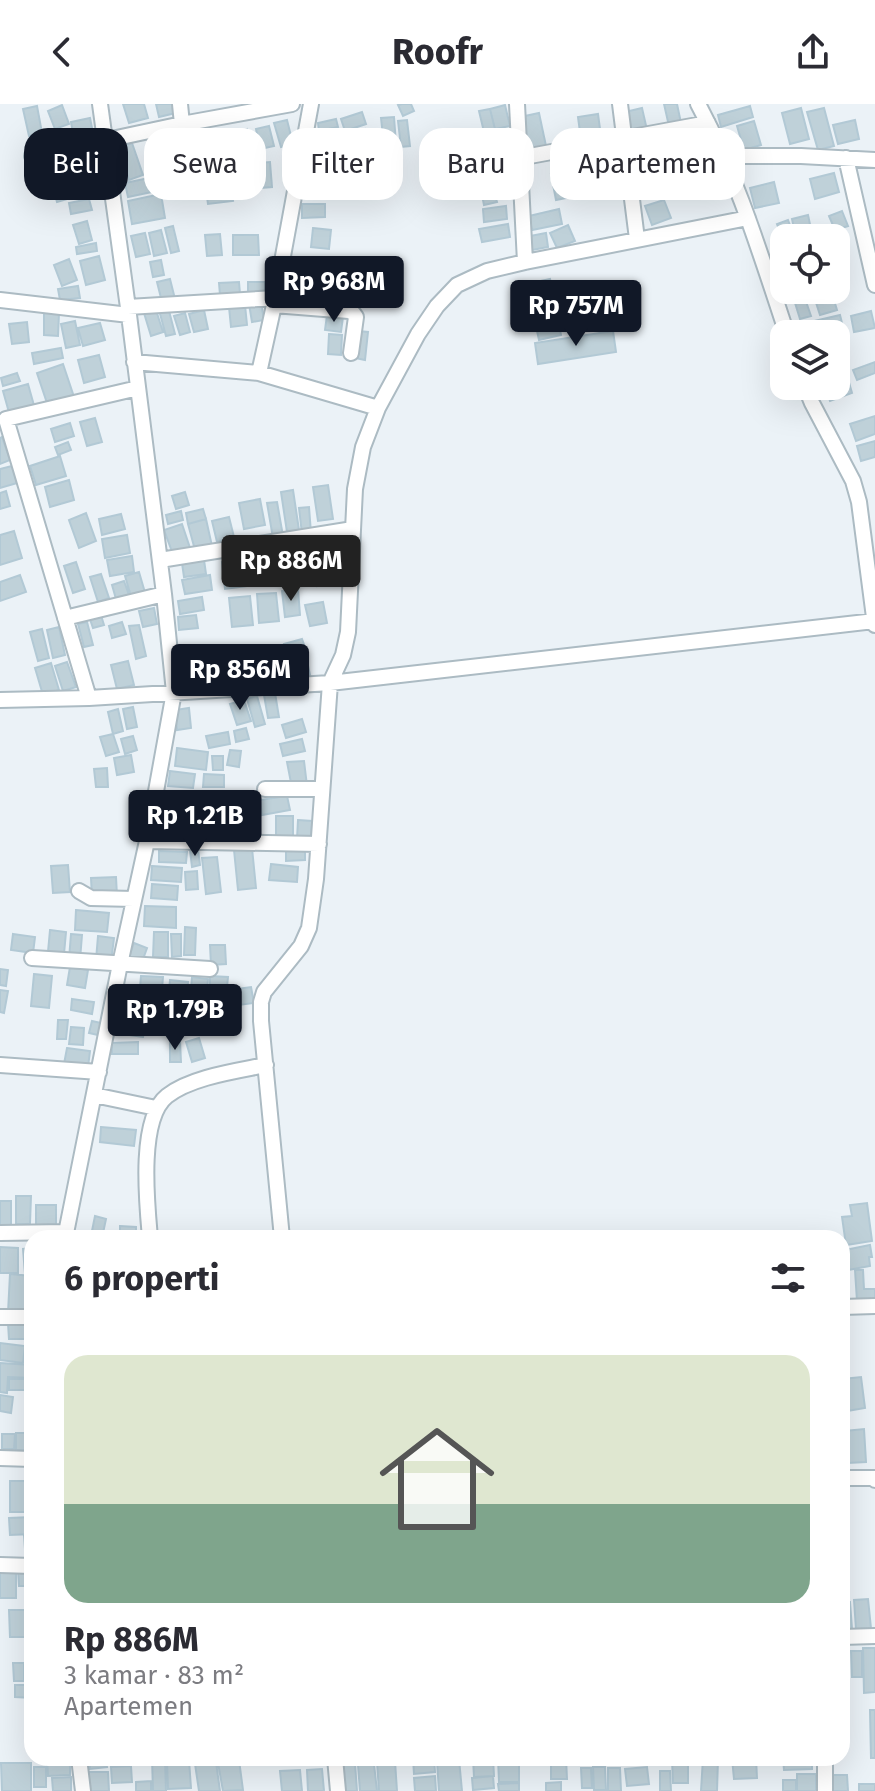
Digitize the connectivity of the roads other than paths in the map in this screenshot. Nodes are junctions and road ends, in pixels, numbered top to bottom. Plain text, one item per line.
1 (100, 104) edge
2 (180, 104) edge
3 (292, 104) edge
4 (311, 104) edge
5 (517, 104) edge
6 (620, 104) edge
7 (698, 104) edge
8 (272, 106) edge
9 (708, 123) junction
10 (182, 124) junction
11 (103, 128) edge
12 (518, 128) edge
13 (623, 128) edge
14 (680, 128) edge
15 (710, 128) edge
16 (128, 135) edge
17 (745, 156) edge
18 (846, 158) junction
19 (875, 160) edge
20 (112, 200) edge
21 (521, 200) edge
22 (632, 200) edge
23 (741, 200) edge
24 (748, 218) junction
25 (637, 239) junction
26 (525, 262) junction
27 (770, 269) edge
28 (875, 285) edge
29 (0, 300) edge
30 (275, 302) junction
31 (128, 311) junction
32 (351, 353) dead end
33 (134, 362) junction
34 (259, 373) junction
35 (138, 388) junction
36 (811, 400) edge
37 (378, 408) junction
38 (3, 419) edge
39 (353, 529) junction
40 (160, 560) junction
41 (164, 594) junction
42 (65, 618) junction
43 (875, 622) edge
44 (330, 683) junction
45 (174, 692) junction
46 (89, 698) junction
47 (0, 700) edge
48 (265, 789) dead end
49 (322, 789) junction
50 (147, 841) junction
51 (319, 844) junction
52 (79, 891) dead end
53 (134, 899) junction
54 (32, 958) dead end
55 (120, 964) junction
56 (210, 969) dead end
57 (0, 1065) edge
58 (266, 1065) junction
59 (99, 1072) junction
60 (94, 1095) junction
61 (156, 1108) junction
62 (66, 1230) edge
63 (150, 1230) edge
64 (281, 1230) edge
65 (0, 1233) edge
66 (24, 1234) edge
67 (875, 1306) edge
68 (850, 1307) edge
69 (0, 1317) edge
70 (24, 1317) edge
71 (0, 1458) edge
72 (24, 1459) edge
73 (850, 1478) edge
74 (875, 1480) edge
75 (0, 1565) edge
76 (24, 1566) edge
77 (875, 1636) edge
78 (850, 1637) edge
79 (80, 1766) edge
80 (336, 1766) edge
81 (825, 1766) edge
82 (83, 1791) edge
83 (338, 1791) edge
84 (825, 1791) edge

1 - 11 street
2 - 10 street
3 - 8 street
4 - 30 street
5 - 12 street
6 - 13 street
7 - 9 street
8 - 10 street
9 - 14 street
9 - 15 street
10 - 16 street
17 - 18 street
18 - 19 street
18 - 28 street
20 - 31 street
21 - 26 street
22 - 25 street
23 - 24 street
24 - 25 street
24 - 27 street
25 - 26 street
26 - 37 street
29 - 31 street
30 - 31 street
30 - 32 street
30 - 34 street
31 - 33 street
33 - 34 street
33 - 35 street
34 - 37 street
35 - 38 street
35 - 40 street
36 - 43 street
37 - 39 street
38 - 42 street
39 - 40 street
39 - 44 street
40 - 41 street
41 - 42 street
41 - 45 street
42 - 46 street
43 - 44 street
44 - 45 street
44 - 49 street
45 - 46 street
45 - 50 street
46 - 47 street
48 - 49 street
49 - 51 street
50 - 51 street
50 - 53 street
51 - 58 street
52 - 53 street
53 - 55 street
54 - 55 street
55 - 56 street
55 - 59 street
57 - 59 street
58 - 61 street
58 - 64 street
59 - 60 street
60 - 61 street
60 - 62 street
61 - 63 street
65 - 66 street
67 - 68 street
69 - 70 street
71 - 72 street
73 - 74 street
75 - 76 street
77 - 78 street
79 - 82 street
80 - 83 street
81 - 84 street

